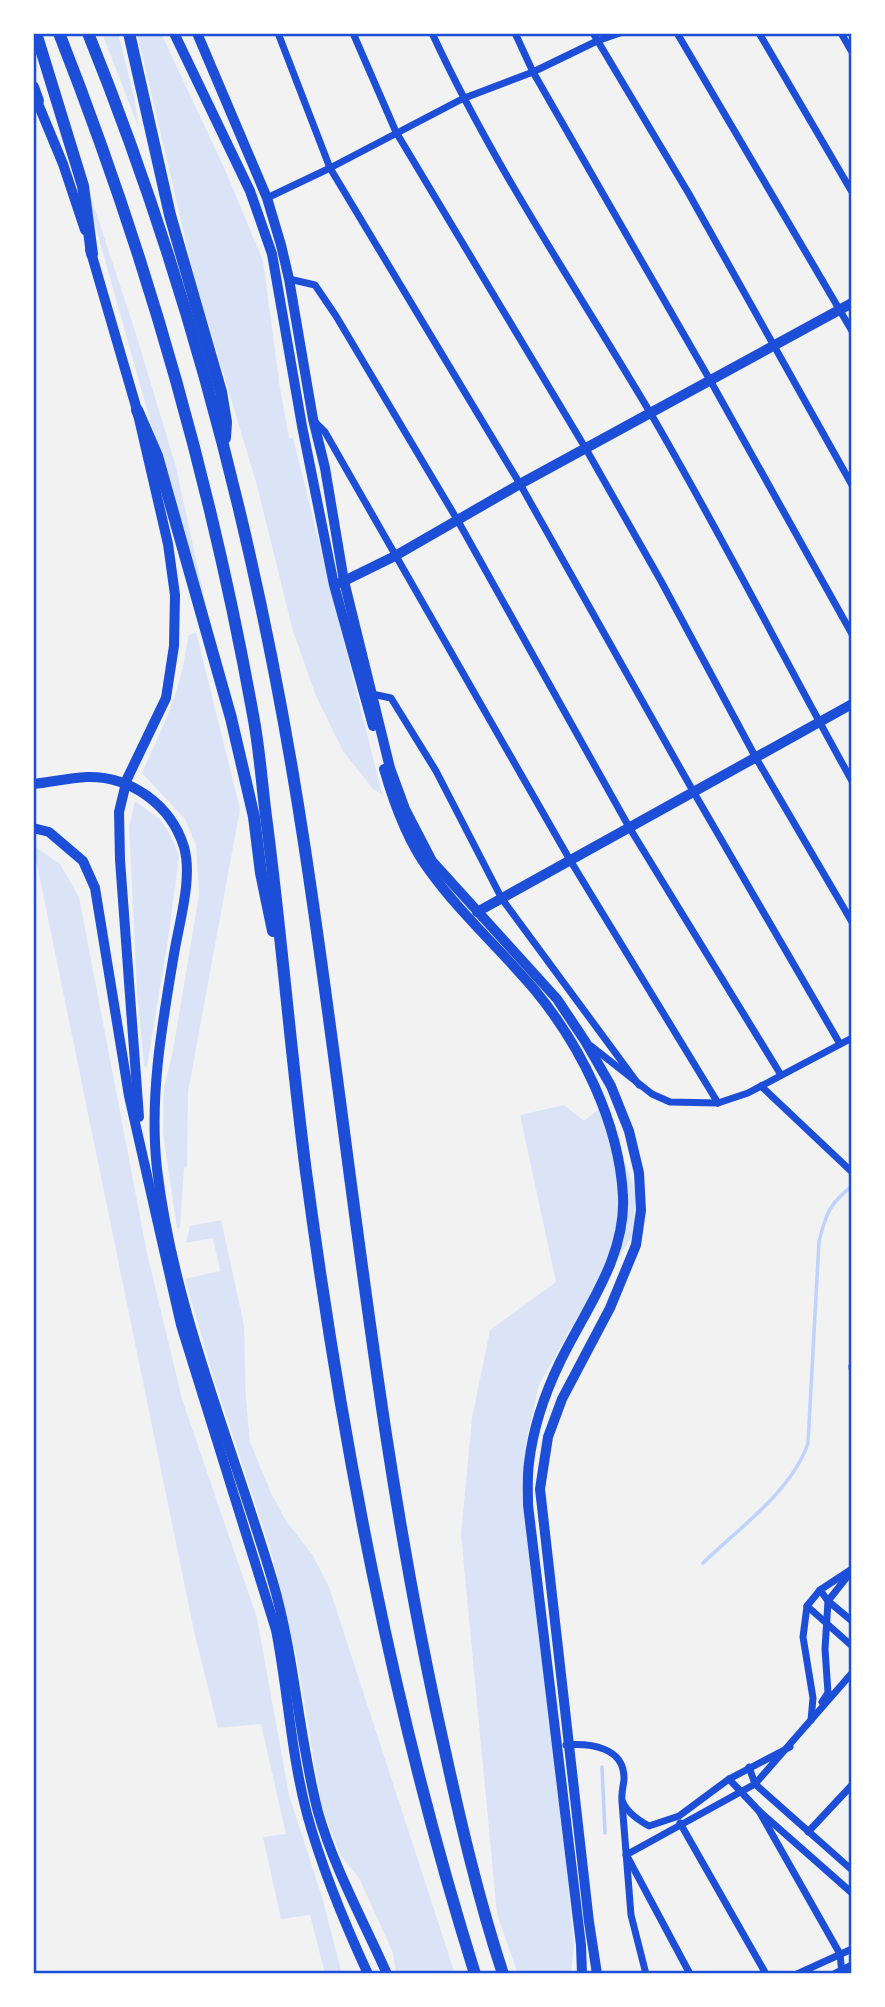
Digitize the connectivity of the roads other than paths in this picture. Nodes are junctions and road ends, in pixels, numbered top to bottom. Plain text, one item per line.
1 (36, 33) edge
2 (60, 33) edge
3 (88, 33) edge
4 (129, 33) edge
5 (177, 33) edge
6 (278, 33) edge
7 (353, 33) edge
8 (432, 33) edge
9 (515, 33) edge
10 (593, 33) edge
11 (620, 33) edge
12 (677, 33) edge
13 (759, 33) edge
14 (841, 33) edge
15 (197, 35) edge
16 (597, 41) junction
17 (852, 52) edge
18 (533, 72) junction
19 (35, 93) edge
20 (462, 99) junction
21 (396, 132) junction
22 (330, 168) junction
23 (852, 192) edge
24 (267, 198) junction
25 (92, 254) junction
26 (289, 279) junction
27 (852, 303) edge
28 (840, 310) junction
29 (852, 331) edge
30 (774, 347) junction
31 (710, 380) junction
32 (137, 411) junction
33 (651, 415) junction
34 (313, 419) junction
35 (225, 449) junction
36 (586, 449) junction
37 (520, 484) junction
38 (852, 485) edge
39 (458, 521) junction
40 (395, 556) junction
41 (339, 583) junction
42 (852, 634) edge
43 (372, 694) junction
44 (852, 704) edge
45 (819, 722) junction
46 (756, 758) junction
47 (852, 780) edge
48 (33, 784) edge
49 (693, 791) junction
50 (629, 827) junction
51 (33, 828) edge
52 (570, 860) junction
53 (502, 899) junction
54 (477, 912) junction
55 (852, 922) edge
56 (284, 975) junction
57 (852, 1038) edge
58 (585, 1041) junction
59 (840, 1044) junction
60 (781, 1075) junction
61 (639, 1085) junction
62 (761, 1086) junction
63 (718, 1103) junction
64 (143, 1164) junction
65 (852, 1172) edge
66 (852, 1570) edge
67 (820, 1590) junction
68 (828, 1601) junction
69 (807, 1606) junction
70 (852, 1621) edge
71 (826, 1623) junction
72 (852, 1646) edge
73 (852, 1673) edge
74 (810, 1721) junction
75 (570, 1745) junction
76 (556, 1747) junction
77 (790, 1747) junction
78 (748, 1767) junction
79 (729, 1779) junction
80 (755, 1784) junction
81 (852, 1785) edge
82 (743, 1791) junction
83 (622, 1799) junction
84 (759, 1811) junction
85 (680, 1816) junction
86 (680, 1826) junction
87 (808, 1832) junction
88 (625, 1855) junction
89 (852, 1870) edge
90 (852, 1893) edge
91 (852, 1949) edge
92 (840, 1954) junction
93 (852, 1965) edge
94 (839, 1973) edge
95 (368, 1974) edge
96 (387, 1974) edge
97 (474, 1974) edge
98 (503, 1974) edge
99 (582, 1974) edge
100 (597, 1974) edge
101 (646, 1974) edge
102 (690, 1974) edge
103 (766, 1974) edge
104 (797, 1974) edge

1 - 25 highway
2 - 56 highway
3 - 35 highway
4 - 35 highway
5 - 41 main road
6 - 22 street
7 - 21 street
8 - 20 street
9 - 18 street
10 - 16 street
11 - 16 street
12 - 28 street
13 - 23 street
14 - 17 street
15 - 24 main road
16 - 18 street
16 - 30 street
18 - 20 street
18 - 31 street
19 - 25 main road
20 - 21 street
20 - 33 street
21 - 22 street
21 - 36 street
22 - 24 street
22 - 37 street
24 - 26 main road
25 - 32 main road
26 - 34 main road
26 - 39 street
27 - 28 main road
28 - 29 street
28 - 30 main road
30 - 31 main road
30 - 38 street
31 - 33 main road
31 - 42 street
32 - 56 highway
32 - 64 main road
33 - 36 main road
33 - 45 street
34 - 40 street
34 - 41 main road
35 - 98 highway
36 - 37 main road
36 - 46 street
37 - 39 main road
37 - 49 street
39 - 40 main road
39 - 50 street
40 - 41 main road
40 - 52 street
41 - 43 main road
41 - 76 main road
43 - 53 street
43 - 54 main road
44 - 45 main road
45 - 46 main road
45 - 47 street
46 - 49 main road
46 - 55 street
48 - 96 main road
49 - 50 main road
49 - 59 street
50 - 52 main road
50 - 60 street
51 - 64 main road
52 - 53 main road
52 - 63 street
53 - 54 main road
53 - 61 street
54 - 58 main road
56 - 97 highway
57 - 59 street
58 - 61 street
58 - 75 main road
59 - 60 street
60 - 62 street
61 - 63 street
62 - 63 street
62 - 65 street
64 - 95 main road
66 - 67 street
66 - 68 street
67 - 68 street
67 - 69 street
68 - 70 street
68 - 71 street
69 - 71 street
69 - 74 street
71 - 72 street
71 - 74 street
73 - 74 street
74 - 77 street
75 - 76 street
75 - 83 street
75 - 100 main road
76 - 99 main road
77 - 78 street
77 - 80 street
78 - 79 street
78 - 80 street
79 - 82 street
79 - 85 street
80 - 82 street
80 - 87 street
81 - 87 street
82 - 84 street
82 - 86 street
83 - 85 street
83 - 88 street
84 - 90 street
84 - 92 street
85 - 86 street
86 - 88 street
86 - 103 street
87 - 89 street
88 - 101 street
88 - 102 street
91 - 92 street
92 - 94 street
92 - 104 street
93 - 94 street

